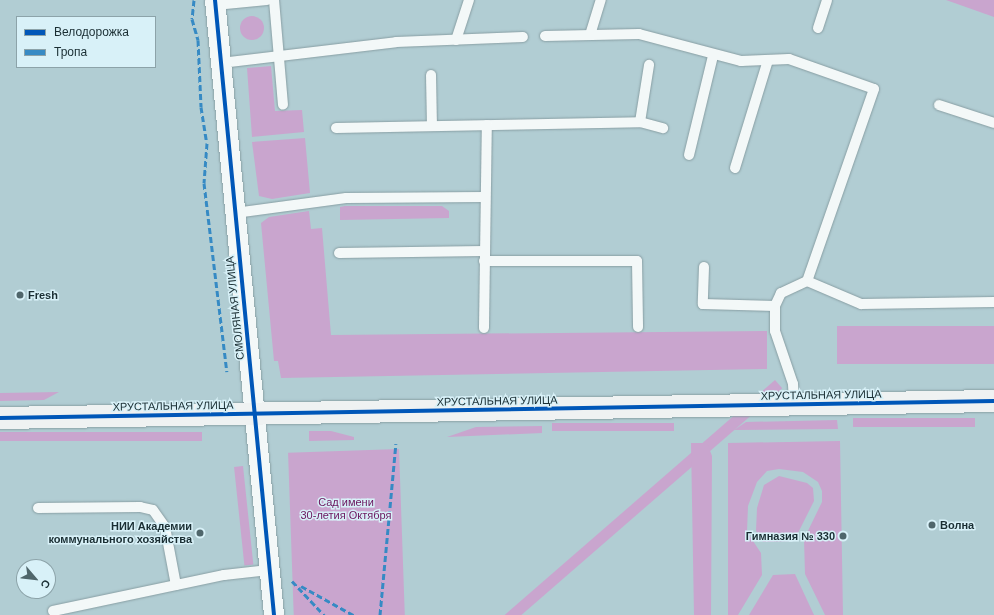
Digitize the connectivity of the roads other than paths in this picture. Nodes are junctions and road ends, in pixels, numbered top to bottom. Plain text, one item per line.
1 (268, 0) edge
2 (274, 0) edge
3 (470, 0) edge
4 (601, 0) edge
5 (827, 0) edge
6 (215, 3) edge
7 (818, 28) dead end
8 (590, 35) junction
9 (545, 36) dead end
10 (523, 37) dead end
11 (456, 40) junction
12 (278, 55) junction
13 (713, 56) junction
14 (768, 60) junction
15 (221, 63) junction
16 (649, 65) dead end
17 (431, 75) dead end
18 (283, 105) dead end
19 (939, 105) dead end
20 (640, 122) junction
21 (994, 123) edge
22 (487, 125) junction
23 (432, 126) junction
24 (336, 128) dead end
25 (663, 128) dead end
26 (689, 155) dead end
27 (735, 168) dead end
28 (485, 197) junction
29 (235, 213) junction
30 (339, 253) dead end
31 (484, 256) junction
32 (704, 267) dead end
33 (807, 282) junction
34 (994, 302) edge
35 (775, 306) junction
36 (638, 326) dead end
37 (484, 328) dead end
38 (994, 401) edge
39 (794, 405) junction
40 (254, 414) junction
41 (0, 418) edge
42 (38, 508) dead end
43 (269, 570) junction
44 (176, 585) junction
45 (53, 611) dead end
46 (274, 615) edge

1 - 6 lane
2 - 12 lane
3 - 11 lane
4 - 8 lane
5 - 7 lane
6 - 15 street, СМОЛЯНАЯ УЛИЦА
8 - 9 lane
8 - 13 lane
10 - 11 lane
11 - 12 lane
12 - 15 lane
12 - 18 lane
13 - 14 lane
13 - 26 lane
14 - 27 lane
14 - 33 lane
15 - 29 street, СМОЛЯНАЯ УЛИЦА
16 - 20 lane
17 - 23 lane
19 - 21 lane
20 - 22 lane
20 - 25 lane
22 - 23 lane
22 - 28 lane
23 - 24 lane
28 - 29 lane
28 - 31 lane
29 - 40 street, СМОЛЯНАЯ УЛИЦА
30 - 31 lane
31 - 36 lane
31 - 37 lane
32 - 35 lane
33 - 34 lane
33 - 35 lane
35 - 39 lane
38 - 39 street, ХРУСТАЛЬНАЯ УЛИЦА
39 - 40 street, ХРУСТАЛЬНАЯ УЛИЦА
40 - 41 street, ХРУСТАЛЬНАЯ УЛИЦА
40 - 43 street, СМОЛЯНАЯ УЛИЦА
42 - 44 lane
43 - 44 lane
43 - 46 street, СМОЛЯНАЯ УЛИЦА
44 - 45 lane

